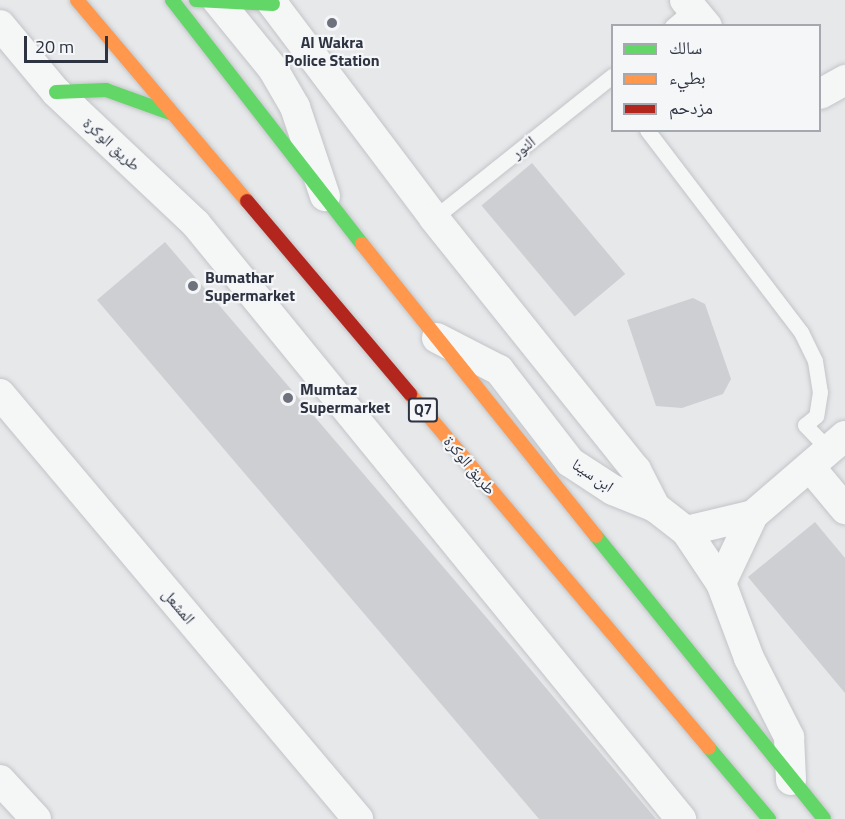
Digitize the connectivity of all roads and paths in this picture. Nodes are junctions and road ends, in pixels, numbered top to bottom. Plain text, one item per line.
1 (77, 0) edge
2 (172, 0) edge
3 (211, 1) edge
4 (271, 2) edge
5 (0, 25) edge
6 (13, 54) edge
7 (845, 80) edge
8 (611, 81) edge
9 (56, 92) junction
10 (821, 93) edge
11 (172, 114) junction
12 (649, 132) edge
13 (327, 201) junction
14 (434, 218) junction
15 (435, 337) junction
16 (0, 394) edge
17 (828, 451) edge
18 (655, 507) junction
19 (845, 509) edge
20 (753, 515) junction
21 (686, 531) junction
22 (721, 584) junction
23 (0, 780) edge
24 (791, 780) junction
25 (36, 819) edge
26 (358, 819) edge
27 (681, 819) edge
28 (770, 819) edge
29 (824, 819) edge

1 - 11 highway, طريق الوكرة / Q7
2 - 13 highway
3 - 4 highway
3 - 13 street
4 - 14 street
5 - 6 street, طريق الوكرة
6 - 9 street, طريق الوكرة
7 - 10 street
8 - 14 lane, النور
9 - 11 highway
9 - 27 street, طريق الوكرة
11 - 28 highway, طريق الوكرة / Q7
12 - 17 lane
13 - 15 highway
14 - 18 street
15 - 18 street, ابن سينا
15 - 24 highway
16 - 26 street, المشعل
17 - 19 street
17 - 20 street
18 - 21 street, ابن سينا
20 - 21 street
20 - 22 street
21 - 22 street, ابن سينا
22 - 24 street
23 - 25 street
24 - 29 highway

